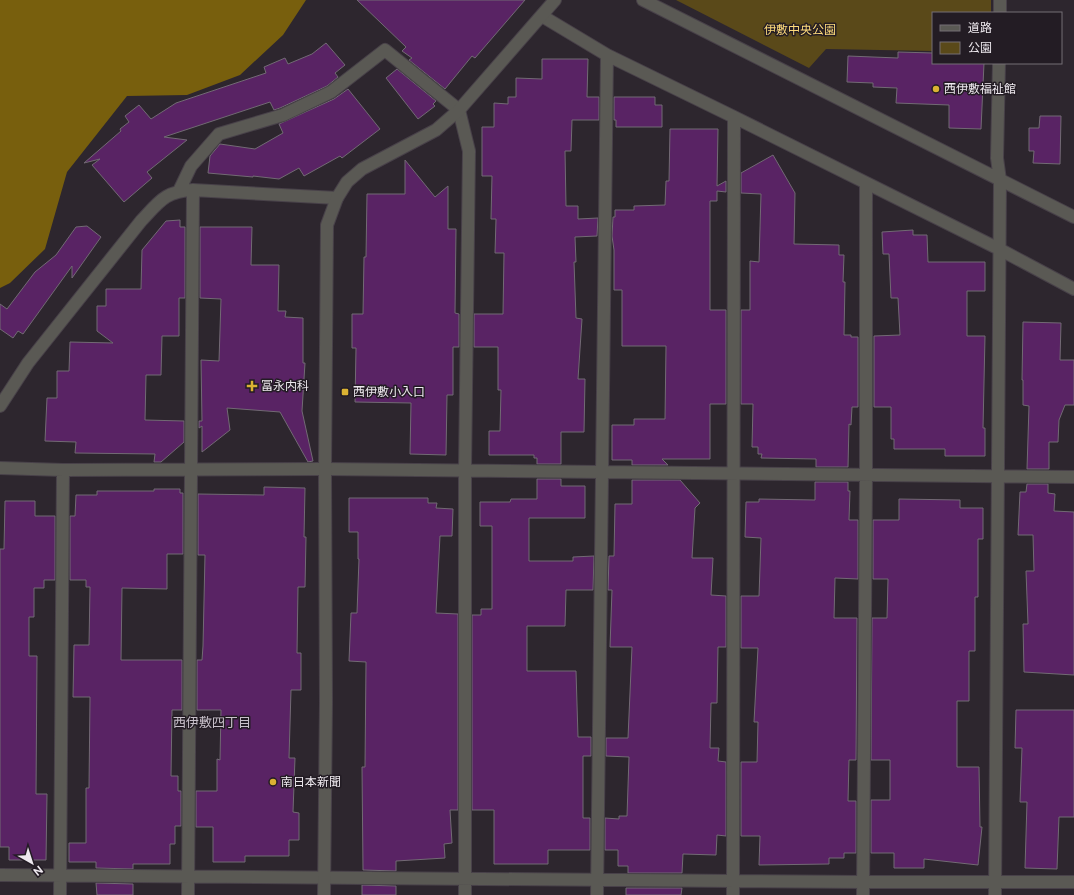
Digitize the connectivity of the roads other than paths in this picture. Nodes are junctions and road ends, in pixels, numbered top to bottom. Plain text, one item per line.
1 (555, 0) edge
2 (643, 0) edge
3 (1000, 0) edge
4 (1000, 12) edge
5 (542, 16) junction
6 (607, 55) junction
7 (999, 64) edge
8 (459, 110) junction
9 (734, 117) junction
10 (1000, 180) junction
11 (866, 183) junction
12 (193, 190) junction
13 (179, 191) junction
14 (337, 198) junction
15 (1074, 217) edge
16 (999, 249) junction
17 (1074, 289) edge
18 (0, 406) edge
19 (0, 468) edge
20 (325, 469) junction
21 (63, 470) junction
22 (191, 470) junction
23 (465, 470) junction
24 (601, 472) junction
25 (733, 473) junction
26 (866, 476) junction
27 (998, 476) junction
28 (1074, 477) edge
29 (0, 875) edge
30 (60, 875) junction
31 (188, 876) junction
32 (324, 878) junction
33 (465, 879) junction
34 (597, 880) junction
35 (734, 881) junction
36 (863, 882) junction
37 (995, 882) junction
38 (1074, 882) edge
39 (60, 895) edge
40 (188, 895) edge
41 (324, 895) edge
42 (465, 895) edge
43 (597, 895) edge
44 (733, 895) edge
45 (863, 895) edge
46 (995, 895) edge

1 - 5 street
2 - 10 street
3 - 4 street
5 - 6 street
5 - 8 street
6 - 9 street
6 - 24 street
7 - 10 street
8 - 13 street
8 - 14 street
8 - 23 street
9 - 11 street
9 - 25 street
10 - 15 street
10 - 16 street
11 - 16 street
11 - 26 street
12 - 13 street
12 - 14 street
12 - 22 street
13 - 18 street
14 - 20 street
16 - 17 street
16 - 27 street
19 - 21 street
20 - 22 street
20 - 23 street
20 - 32 street
21 - 22 street
21 - 30 street
22 - 31 street
23 - 24 street
23 - 33 street
24 - 25 street
24 - 34 street
25 - 26 street
25 - 35 street
26 - 27 street
26 - 36 street
27 - 28 street
27 - 37 street
29 - 30 street
30 - 31 street
30 - 39 street
31 - 32 street
31 - 40 street
32 - 33 street
32 - 41 street
33 - 34 street
33 - 42 street
34 - 35 street
34 - 43 street
35 - 36 street
35 - 44 street
36 - 37 street
36 - 45 street
37 - 38 street
37 - 46 street

